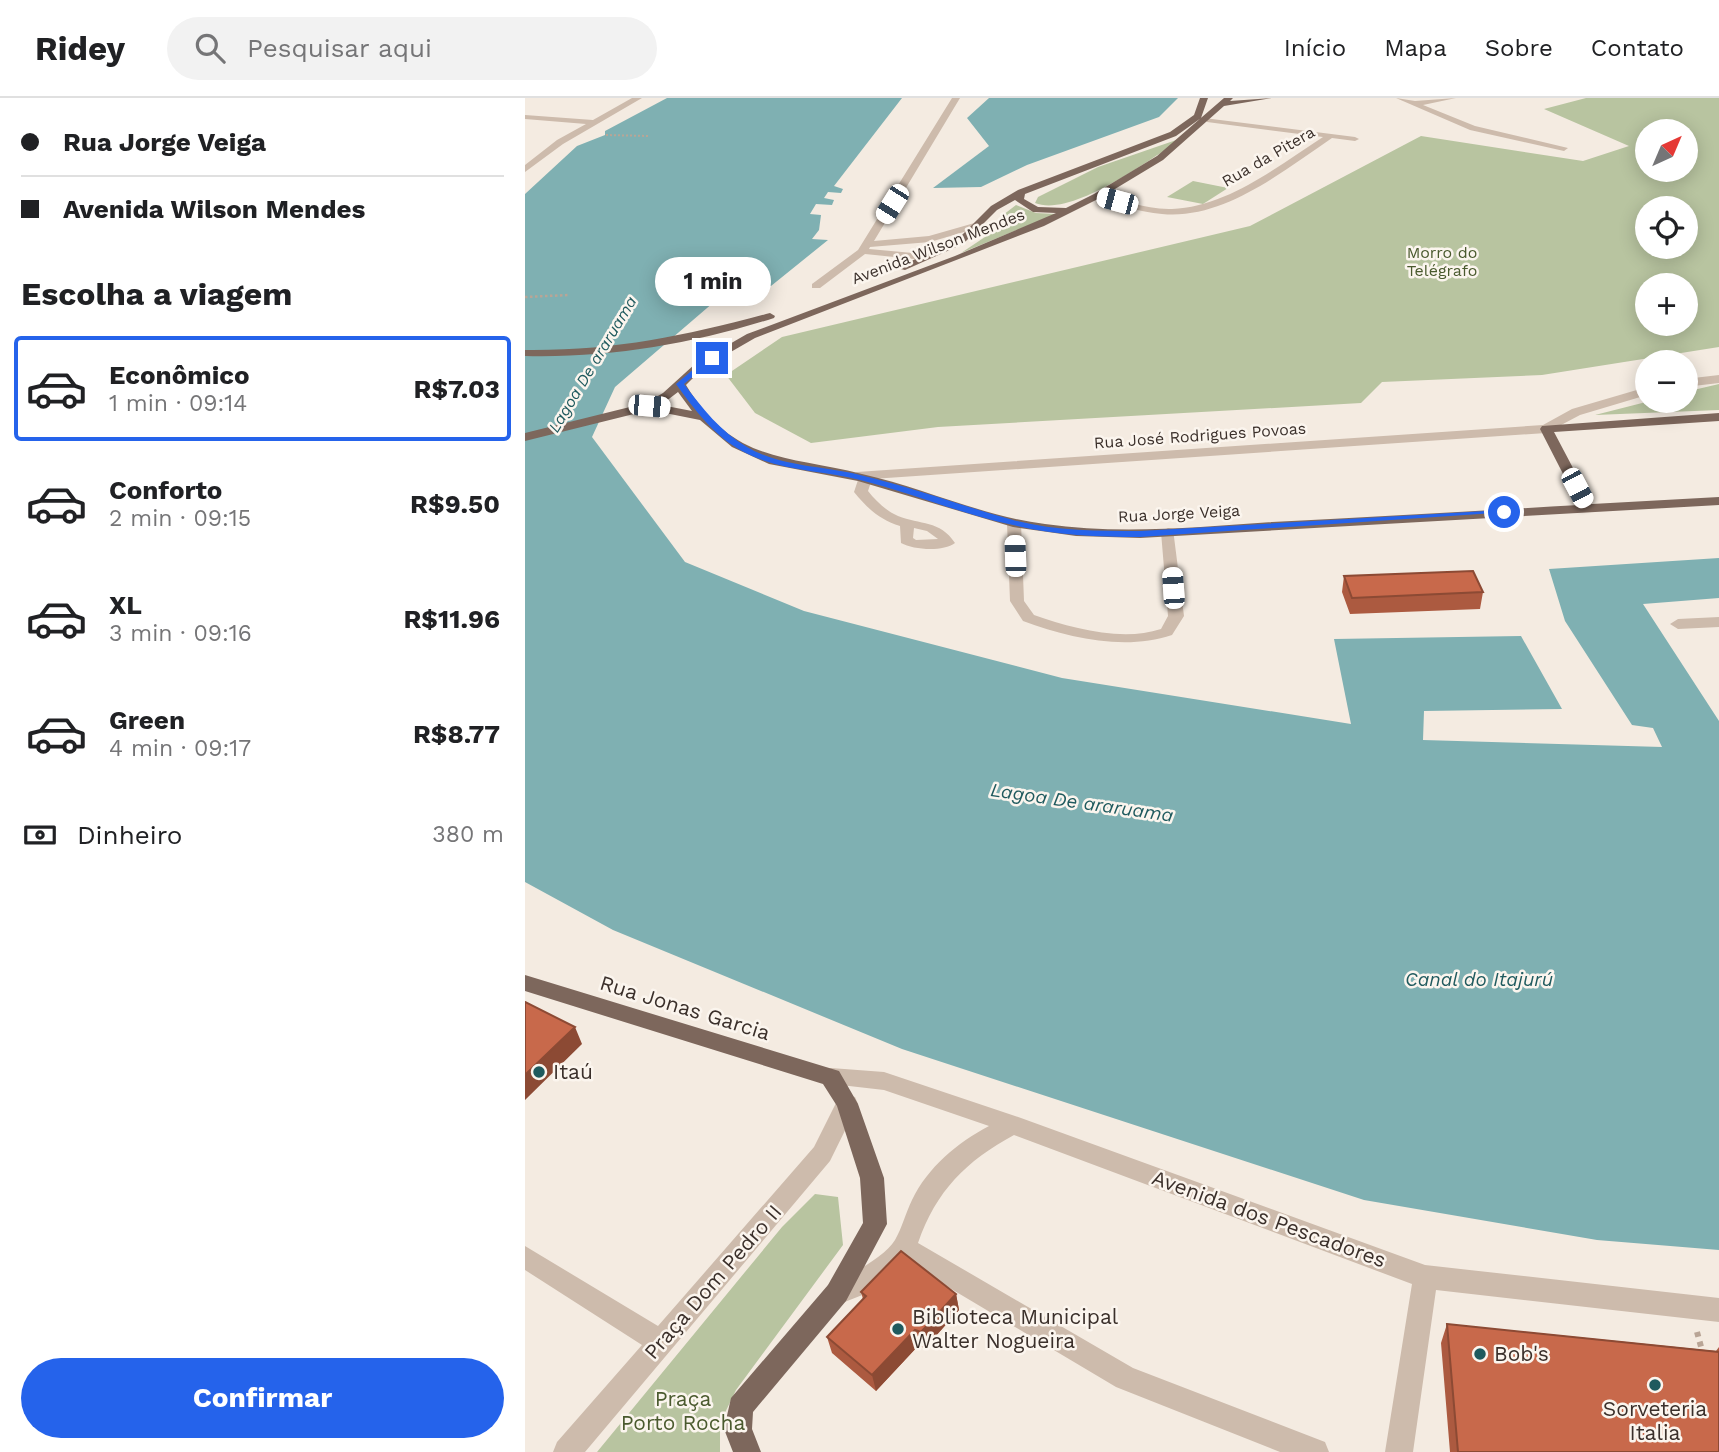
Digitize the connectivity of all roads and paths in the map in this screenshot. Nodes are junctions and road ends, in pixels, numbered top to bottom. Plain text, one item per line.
1 (638, 98) edge
2 (956, 98) edge
3 (1204, 98) edge
4 (1268, 98) edge
5 (1400, 98) edge
6 (1453, 98) edge
7 (1227, 101) edge
8 (1413, 104) junction
9 (525, 117) edge
10 (1207, 120) junction
11 (592, 122) junction
12 (606, 135) dead end
13 (648, 136) dead end
14 (1330, 136) junction
15 (1355, 139) dead end
16 (1564, 148) dead end
17 (526, 166) edge
18 (1021, 192) junction
19 (1097, 195) junction
20 (1070, 209) junction
21 (978, 225) junction
22 (865, 248) junction
23 (924, 257) junction
24 (959, 258) junction
25 (816, 286) dead end
26 (569, 295) dead end
27 (525, 297) edge
28 (525, 353) edge
29 (1719, 379) edge
30 (1698, 381) edge
31 (679, 384) junction
32 (1635, 395) edge
33 (647, 407) junction
34 (704, 417) junction
35 (1719, 417) edge
36 (1546, 429) junction
37 (525, 437) edge
38 (862, 478) junction
39 (1719, 501) edge
40 (1587, 508) junction
41 (907, 522) dead end
42 (1014, 523) junction
43 (1168, 532) junction
44 (1719, 622) edge
45 (1678, 624) dead end
46 (525, 983) edge
47 (831, 1077) junction
48 (846, 1104) junction
49 (1013, 1125) junction
50 (904, 1248) junction
51 (525, 1257) edge
52 (1425, 1277) junction
53 (837, 1293) junction
54 (1689, 1308) junction
55 (1719, 1310) edge
56 (661, 1342) junction
57 (1708, 1368) edge
58 (567, 1452) edge
59 (747, 1452) edge
60 (1315, 1452) edge
61 (1399, 1452) edge

1 - 11 street
2 - 22 street
3 - 18 main road, Avenida Wilson Mendes
4 - 7 main road
5 - 8 street
6 - 8 street
7 - 10 main road, Avenida Wilson Mendes
8 - 16 street
9 - 11 street
10 - 14 street
10 - 19 main road, Avenida Wilson Mendes
11 - 17 street
12 - 13 path
14 - 15 street
14 - 19 street, Rua da Pitera
18 - 20 main road
18 - 21 main road, Avenida Wilson Mendes
19 - 20 main road, Avenida Wilson Mendes
20 - 24 main road, Avenida Wilson Mendes
21 - 22 street
21 - 23 main road, Avenida Wilson Mendes
22 - 23 street
22 - 25 street
23 - 24 main road
23 - 28 main road, Avenida Wilson Mendes
24 - 31 main road, Avenida Wilson Mendes
26 - 27 path
29 - 30 street
31 - 33 main road, Avenida Wilson Mendes
31 - 34 main road, Rua Jorge Veiga
32 - 36 street
33 - 34 main road
33 - 37 main road
34 - 38 main road, Rua Jorge Veiga
35 - 36 main road
36 - 38 street, Rua José Rodrigues Povoas
36 - 40 main road
38 - 41 street
38 - 42 main road, Rua Jorge Veiga
39 - 40 main road, Rua Jorge Veiga
40 - 43 main road, Rua Jorge Veiga
42 - 43 main road, Rua Jorge Veiga
42 - 43 street
44 - 45 street
46 - 47 main road, Rua Jonas Garcia
47 - 48 main road
47 - 49 street, Avenida dos Pescadores
48 - 53 main road
48 - 56 street, Praça Dom Pedro II
49 - 50 street
49 - 52 street, Avenida dos Pescadores
50 - 53 street
50 - 60 street
51 - 56 street
52 - 54 street, Avenida dos Pescadores
52 - 61 street
53 - 59 main road
54 - 55 street, Avenida dos Pescadores
54 - 57 path
56 - 58 street, Praça Dom Pedro II

